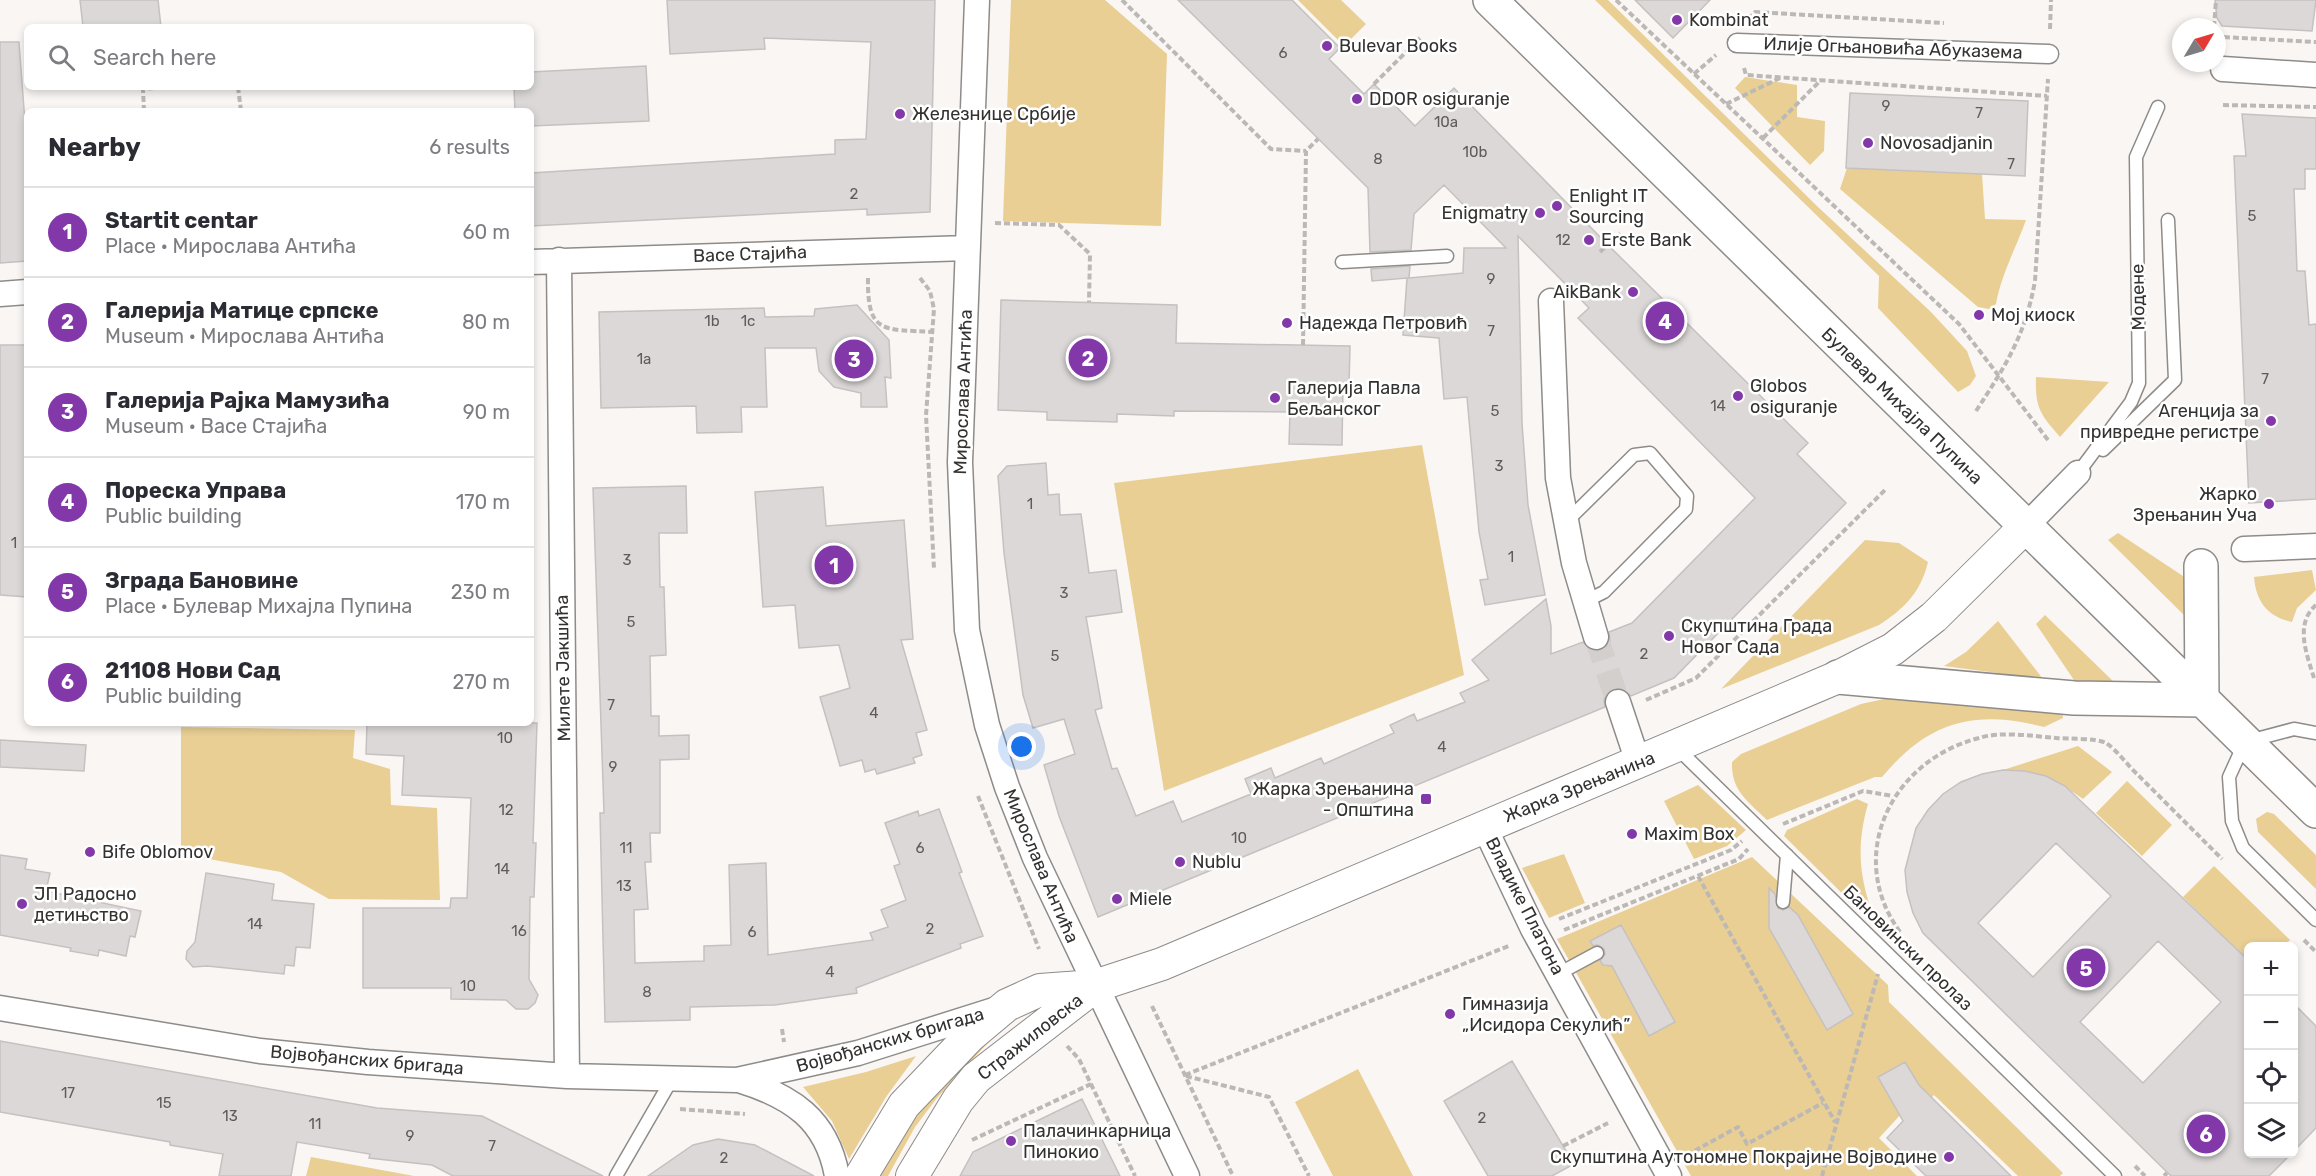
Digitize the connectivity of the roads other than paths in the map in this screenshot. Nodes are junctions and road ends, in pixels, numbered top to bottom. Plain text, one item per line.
1 (977, 0) edge
2 (1490, 0) edge
3 (1737, 43) road end
4 (2049, 54) road end
5 (2226, 69) edge
6 (2316, 75) edge
7 (2158, 107) dead end
8 (2168, 220) dead end
9 (968, 248) junction
10 (1447, 256) dead end
11 (559, 260) junction
12 (534, 262) edge
13 (1342, 262) dead end
14 (24, 292) edge
15 (0, 294) edge
16 (1551, 301) dead end
17 (2078, 473) junction
18 (1566, 522) junction
19 (2025, 527) junction
20 (2316, 546) edge
21 (2244, 549) dead end
22 (2201, 566) dead end
23 (1584, 602) junction
24 (1596, 637) tunnel mouth
25 (1838, 677) junction
26 (2202, 700) junction
27 (1628, 703) tunnel mouth
28 (2316, 733) edge
29 (2245, 742) junction
30 (1676, 747) junction
31 (1638, 762) junction
32 (2316, 811) edge
33 (1484, 826) junction
34 (1787, 855) junction
35 (1783, 902) dead end
36 (2316, 920) edge
37 (1596, 954) dead end
38 (1558, 974) junction
39 (1095, 986) junction
40 (1007, 1005) junction
41 (0, 1008) edge
42 (567, 1076) junction
43 (672, 1078) junction
44 (736, 1080) junction
45 (1667, 1172) edge
46 (616, 1176) edge
47 (837, 1176) edge
48 (861, 1176) edge
49 (912, 1176) edge
50 (1187, 1176) edge
51 (2115, 1176) edge

1 - 9 street, Мирослава Антића
2 - 19 main road, Булевар Михајла Пупина
3 - 4 street, Илије Огњановића Абуказема
5 - 6 street
7 - 17 lane, Модене
8 - 17 lane, Модене
9 - 11 street, Васе Стајића
9 - 39 street, Мирослава Антића
10 - 13 lane
11 - 12 street, Васе Стајића
11 - 42 street, Милете Јакшића
14 - 15 street
16 - 18 street
17 - 19 street, Модене
18 - 23 street
18 - 23 lane
19 - 25 street, Жарка Зрењанина
19 - 26 main road, Булевар Михајла Пупина
20 - 21 street
22 - 26 main road
23 - 24 street
25 - 26 main road
25 - 30 street, Жарка Зрењанина
26 - 29 main road, Булевар Михајла Пупина
27 - 31 street
28 - 29 lane
29 - 32 main road, Булевар Михајла Пупина
29 - 36 lane
30 - 31 street, Жарка Зрењанина
30 - 34 lane, Бановински пролаз
31 - 33 street, Жарка Зрењанина
33 - 38 street, Владике Платона
33 - 39 street, Жарка Зрењанина
34 - 35 lane
34 - 51 lane, Бановински пролаз
37 - 38 lane
38 - 45 street, Владике Платона
39 - 40 street, Стражиловска
39 - 49 street, Стражиловска
39 - 50 street, Мирослава Антића
40 - 44 street, Војвођанских бригада
40 - 48 street, Стражиловска
41 - 42 street, Војвођанских бригада
42 - 43 street, Војвођанских бригада
43 - 44 street, Војвођанских бригада
43 - 46 lane
44 - 47 street, Војвођанских бригада

